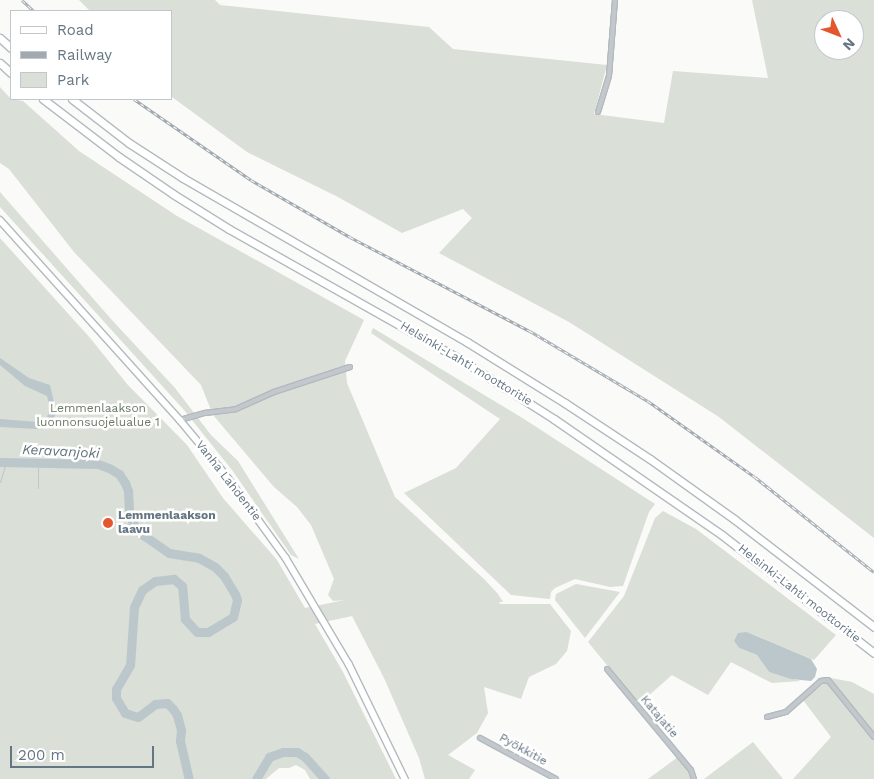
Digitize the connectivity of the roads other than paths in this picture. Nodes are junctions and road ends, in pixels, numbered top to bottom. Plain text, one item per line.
1 (615, 0) edge
2 (0, 38) edge
3 (10, 47) edge
4 (0, 63) edge
5 (10, 72) edge
6 (43, 100) edge
7 (73, 100) edge
8 (598, 112) dead end
9 (0, 220) edge
10 (350, 367) dead end
11 (180, 420) junction
12 (874, 627) edge
13 (874, 652) edge
14 (607, 669) dead end
15 (767, 717) dead end
16 (874, 737) edge
17 (480, 738) dead end
18 (405, 779) edge
19 (556, 779) edge
20 (694, 779) edge

1 - 8 street
2 - 3 highway
4 - 5 highway
6 - 13 highway, Helsinki-Lahti moottoritie
7 - 12 highway, Helsinki-Lahti moottoritie
9 - 11 main road, Vanha Lahdentie
10 - 11 street
11 - 18 main road, Vanha Lahdentie
14 - 20 street, Katajatie
15 - 16 street
17 - 19 street, Pyökkitie

